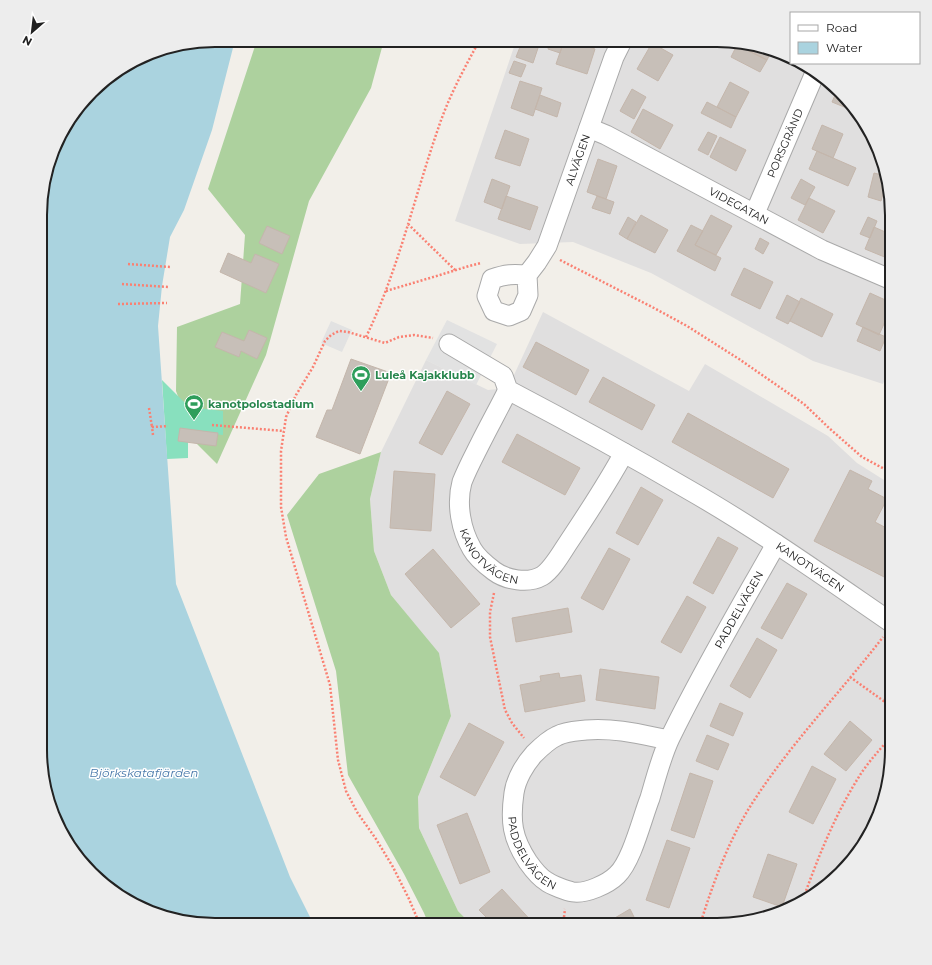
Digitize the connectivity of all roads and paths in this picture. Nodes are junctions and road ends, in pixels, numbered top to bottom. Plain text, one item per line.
1 (476, 47) edge
2 (619, 47) edge
3 (813, 77) edge
4 (589, 128) junction
5 (755, 214) junction
6 (408, 224) junction
7 (541, 256) junction
8 (482, 263) dead end
9 (128, 264) dead end
10 (170, 267) dead end
11 (455, 270) junction
12 (527, 276) dead end
13 (885, 277) edge
14 (122, 284) dead end
15 (168, 286) dead end
16 (386, 291) junction
17 (167, 303) dead end
18 (118, 304) dead end
19 (366, 337) junction
20 (449, 344) joint
21 (508, 390) junction
22 (149, 408) dead end
23 (212, 425) dead end
24 (168, 426) dead end
25 (152, 428) junction
26 (284, 431) junction
27 (153, 435) dead end
28 (624, 453) junction
29 (885, 468) edge
30 (776, 544) junction
31 (499, 575) junction
32 (885, 625) edge
33 (885, 633) edge
34 (850, 677) junction
35 (885, 702) edge
36 (669, 740) junction
37 (885, 744) edge
38 (536, 751) junction
39 (805, 894) edge
40 (417, 918) edge
41 (702, 918) edge

1 - 6 path
2 - 4 street, ALVÄGEN
3 - 5 street, PORSGRÄND
4 - 5 street, VIDEGATAN
4 - 7 street, ALVÄGEN
5 - 13 street, VIDEGATAN
6 - 11 path
6 - 16 path
7 - 12 street, ALVÄGEN
7 - 29 path
8 - 11 path
9 - 10 path
11 - 16 path
14 - 15 path
16 - 19 path
17 - 18 path
19 - 20 path
19 - 26 path
20 - 21 street
21 - 28 street, KANOTVÄGEN
21 - 31 street, KANOTVÄGEN
22 - 25 path
23 - 26 path
24 - 25 path
25 - 27 path
26 - 40 path
28 - 30 street, KANOTVÄGEN
28 - 31 street, KANOTVÄGEN
30 - 32 street, KANOTVÄGEN
30 - 36 street, PADDELVÄGEN
31 - 38 path
33 - 34 path
34 - 35 path
34 - 41 path
36 - 38 street, PADDELVÄGEN
36 - 38 street, PADDELVÄGEN
37 - 39 path

